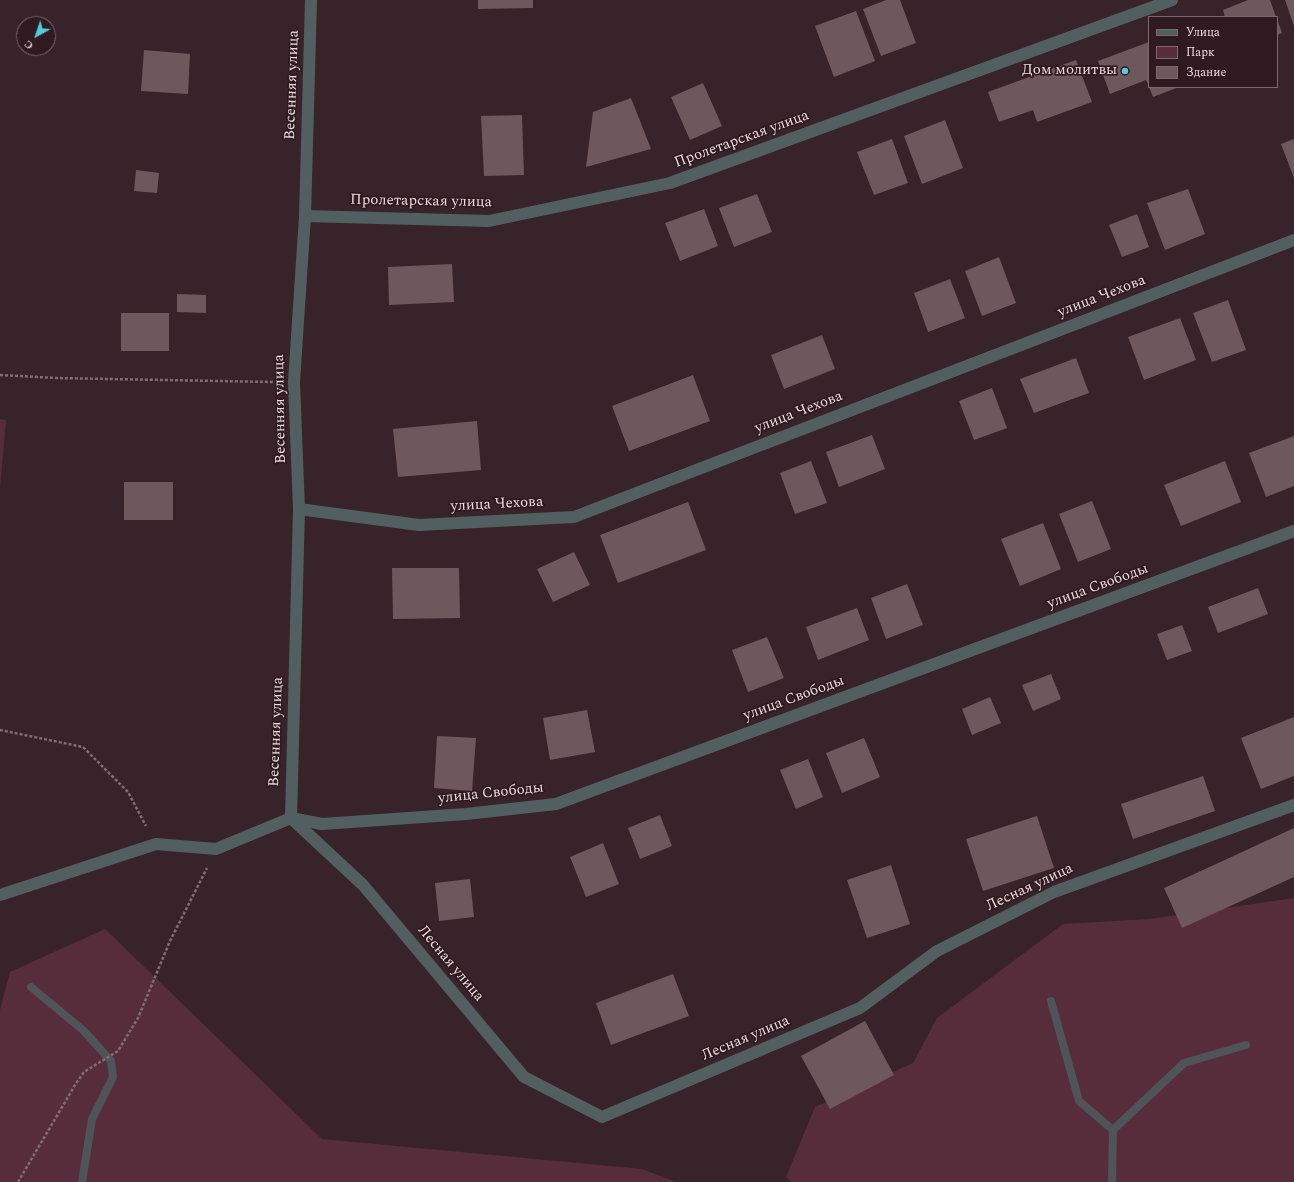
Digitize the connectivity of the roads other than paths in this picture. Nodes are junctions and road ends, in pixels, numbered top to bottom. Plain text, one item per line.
1 (312, 0) edge
2 (1172, 0) edge
3 (305, 216) junction
4 (1294, 240) edge
5 (299, 509) junction
6 (1294, 532) edge
7 (1294, 805) edge
8 (291, 818) junction
9 (0, 895) edge

1 - 3 street, Весенняя улица
2 - 3 street, Пролетарская улица
3 - 5 street, Весенняя улица
4 - 5 street, улица Чехова
5 - 8 street, Весенняя улица
6 - 8 street, улица Свободы
7 - 8 street, Лесная улица
8 - 9 street

